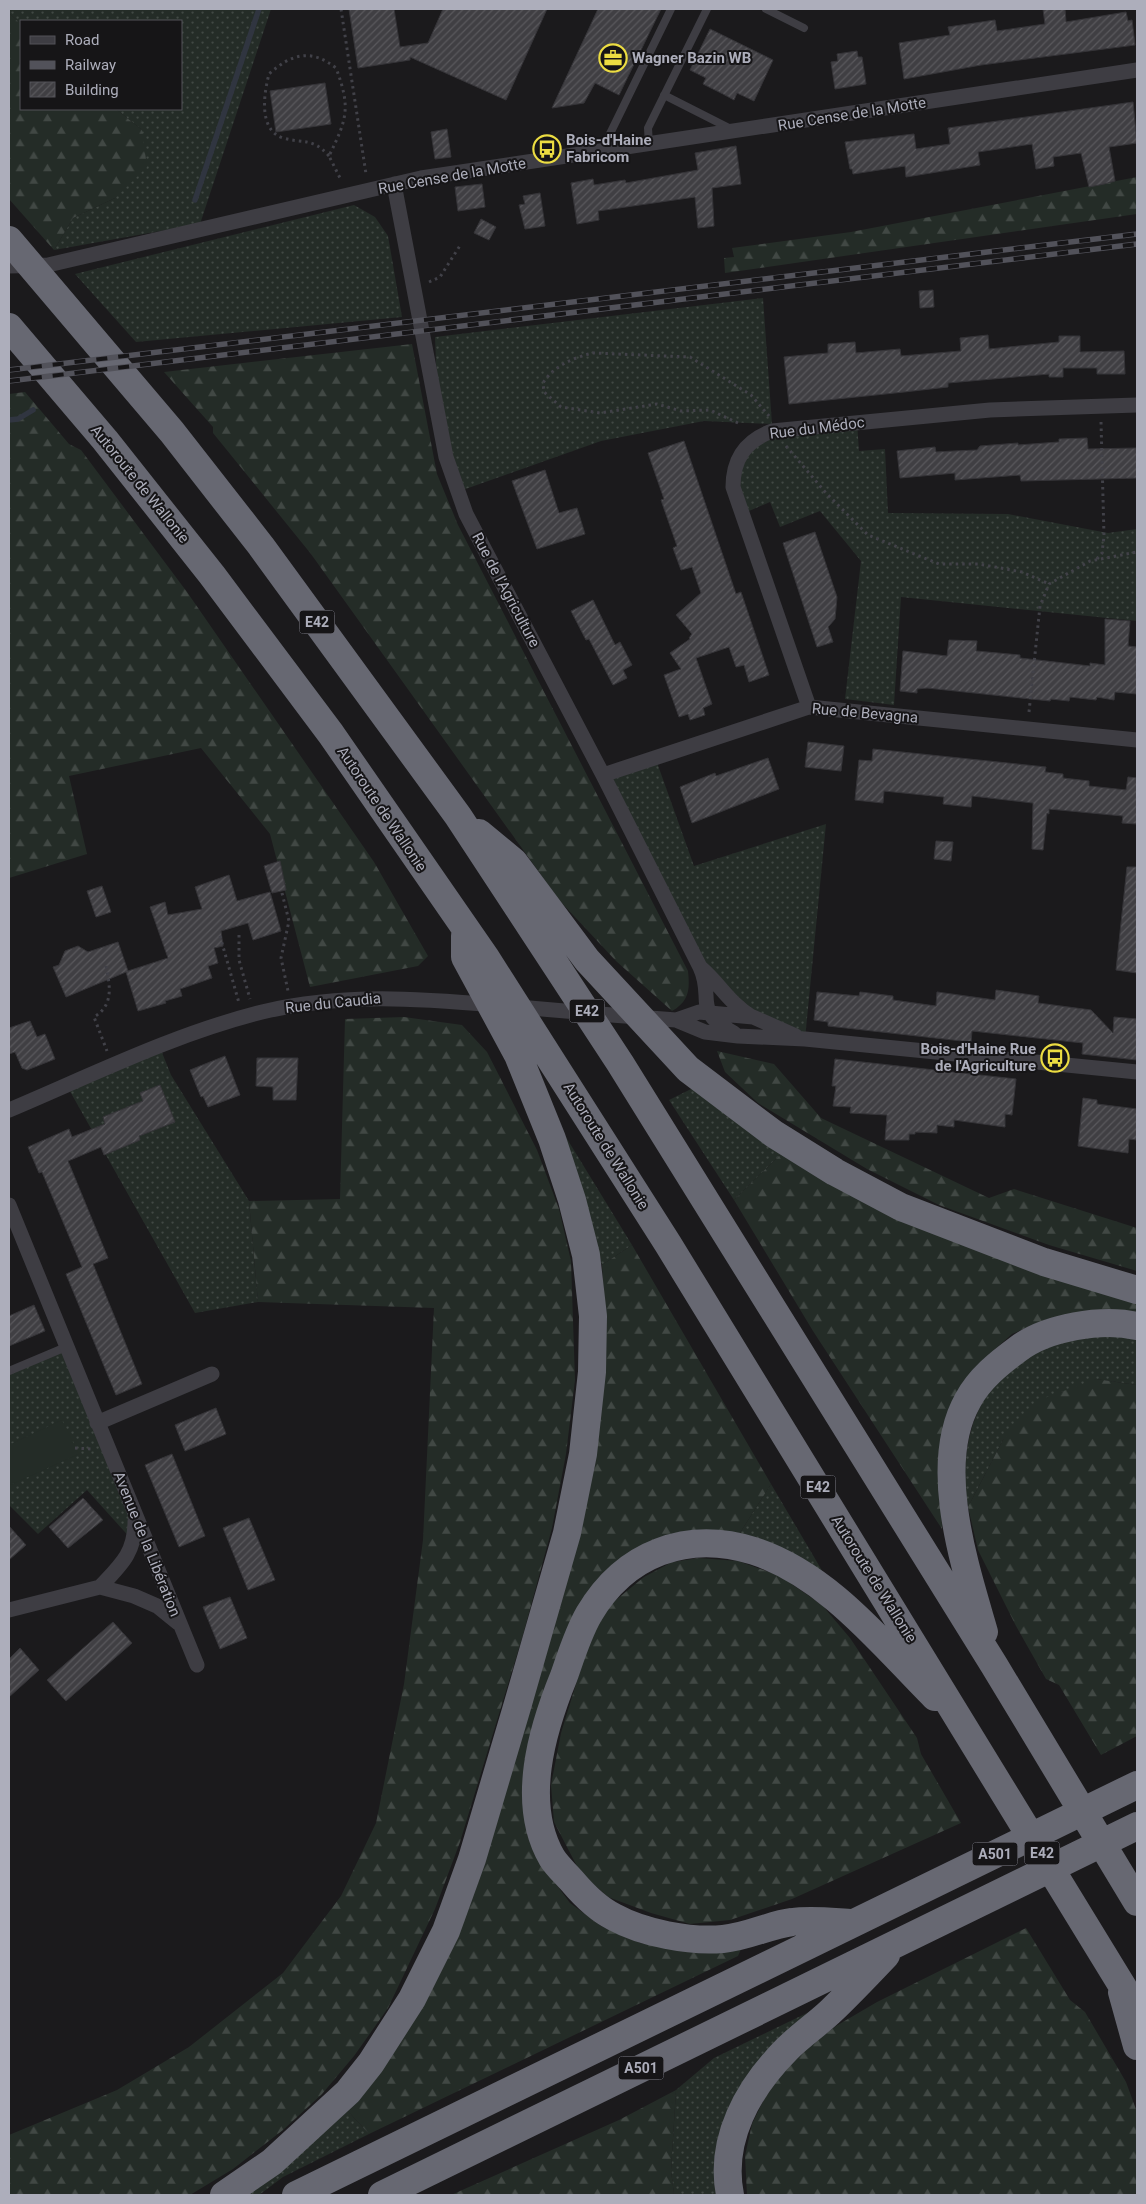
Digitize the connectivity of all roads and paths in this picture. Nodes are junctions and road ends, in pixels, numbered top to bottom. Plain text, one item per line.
1 (341, 9) edge
2 (671, 9) edge
3 (707, 9) edge
4 (766, 9) edge
5 (804, 28) dead end
6 (1137, 70) edge
7 (664, 95) junction
8 (737, 132) junction
9 (649, 145) junction
10 (602, 152) junction
11 (329, 156) junction
12 (394, 184) junction
13 (344, 186) dead end
14 (368, 190) junction
15 (9, 240) edge
16 (461, 244) dead end
17 (9, 266) edge
18 (415, 285) junction
19 (9, 327) edge
20 (1137, 405) edge
21 (1100, 406) junction
22 (738, 423) dead end
23 (772, 431) junction
24 (1137, 552) edge
25 (1097, 560) junction
26 (1050, 584) junction
27 (808, 707) junction
28 (1027, 728) junction
29 (1137, 740) edge
30 (603, 775) junction
31 (458, 816) junction
32 (282, 893) dead end
33 (239, 935) dead end
34 (220, 936) dead end
35 (476, 957) junction
36 (106, 966) dead end
37 (700, 967) junction
38 (704, 986) junction
39 (726, 997) junction
40 (292, 1006) junction
41 (249, 1016) junction
42 (753, 1017) junction
43 (683, 1018) junction
44 (718, 1018) junction
45 (705, 1032) junction
46 (738, 1036) junction
47 (804, 1039) junction
48 (113, 1066) junction
49 (1137, 1072) edge
50 (9, 1110) edge
51 (9, 1206) edge
52 (1137, 1290) edge
53 (1137, 1326) edge
54 (66, 1348) junction
55 (9, 1371) edge
56 (212, 1374) dead end
57 (97, 1423) junction
58 (135, 1515) junction
59 (100, 1587) junction
60 (9, 1610) edge
61 (181, 1626) junction
62 (197, 1665) dead end
63 (994, 1665) junction
64 (968, 1730) junction
65 (1137, 1784) edge
66 (1137, 1826) edge
67 (1137, 1902) edge
68 (853, 1923) junction
69 (901, 1940) junction
70 (1117, 1976) junction
71 (1137, 2010) edge
72 (1137, 2046) edge
73 (224, 2195) edge
74 (296, 2195) edge
75 (382, 2195) edge
76 (730, 2195) edge

1 - 14 path
2 - 10 lane
3 - 7 lane
4 - 5 lane
6 - 8 street, Rue Cense de la Motte
7 - 8 lane
7 - 9 lane
8 - 9 street, Rue Cense de la Motte
9 - 10 street, Rue Cense de la Motte
10 - 12 street, Rue Cense de la Motte
11 - 11 path
11 - 13 path
12 - 14 street, Rue Cense de la Motte
12 - 18 street, Rue de l'Agriculture
14 - 17 street, Rue Cense de la Motte
15 - 31 highway, E42
16 - 18 path
18 - 30 street, Rue de l'Agriculture
19 - 35 highway, Autoroute de Wallonie
20 - 21 street, Rue du Médoc
21 - 23 street, Rue du Médoc
21 - 25 path
22 - 23 path
23 - 26 path
23 - 27 street, Rue du Médoc
24 - 25 path
25 - 26 path
26 - 28 path
27 - 28 street, Rue de Bevagna
27 - 30 street, Rue de Bevagna
28 - 29 street, Rue de Bevagna
30 - 37 street, Rue de l'Agriculture
31 - 52 highway
31 - 63 highway, E42
32 - 40 path
33 - 41 path
34 - 41 path
35 - 64 highway, Autoroute de Wallonie / E42
35 - 73 highway
36 - 48 path
37 - 38 street, Rue de l'Agriculture
37 - 39 street, Rue de l'Agriculture
38 - 43 street
38 - 44 street, Rue de l'Agriculture
39 - 42 street, Rue de l'Agriculture
39 - 44 street
40 - 41 street, Rue du Caudia
40 - 43 street, Rue du Caudia
41 - 48 street, Rue du Caudia
42 - 44 street, Rue du Caudia
42 - 47 street, Rue du Caudia
43 - 44 street, Rue du Caudia
43 - 45 street, Rue du Caudia
44 - 45 street
44 - 46 street
45 - 46 street, Rue du Caudia
46 - 47 street, Rue du Caudia
47 - 49 street, Rue du Caudia
48 - 50 street, Rue du Caudia
51 - 54 street, Avenue de la Libération
53 - 63 highway
54 - 55 lane
54 - 57 street, Avenue de la Libération
56 - 57 street
57 - 58 street, Avenue de la Libération
58 - 59 street
58 - 61 street, Avenue de la Libération
59 - 60 street
59 - 61 street
61 - 62 street, Avenue de la Libération
63 - 67 highway, E42
64 - 68 highway
64 - 70 highway, Autoroute de Wallonie / E42
65 - 68 highway, A501
66 - 69 highway, A501
68 - 74 highway, A501
69 - 75 highway, A501
69 - 76 highway
70 - 71 highway, Autoroute de Wallonie / E42
70 - 72 highway

